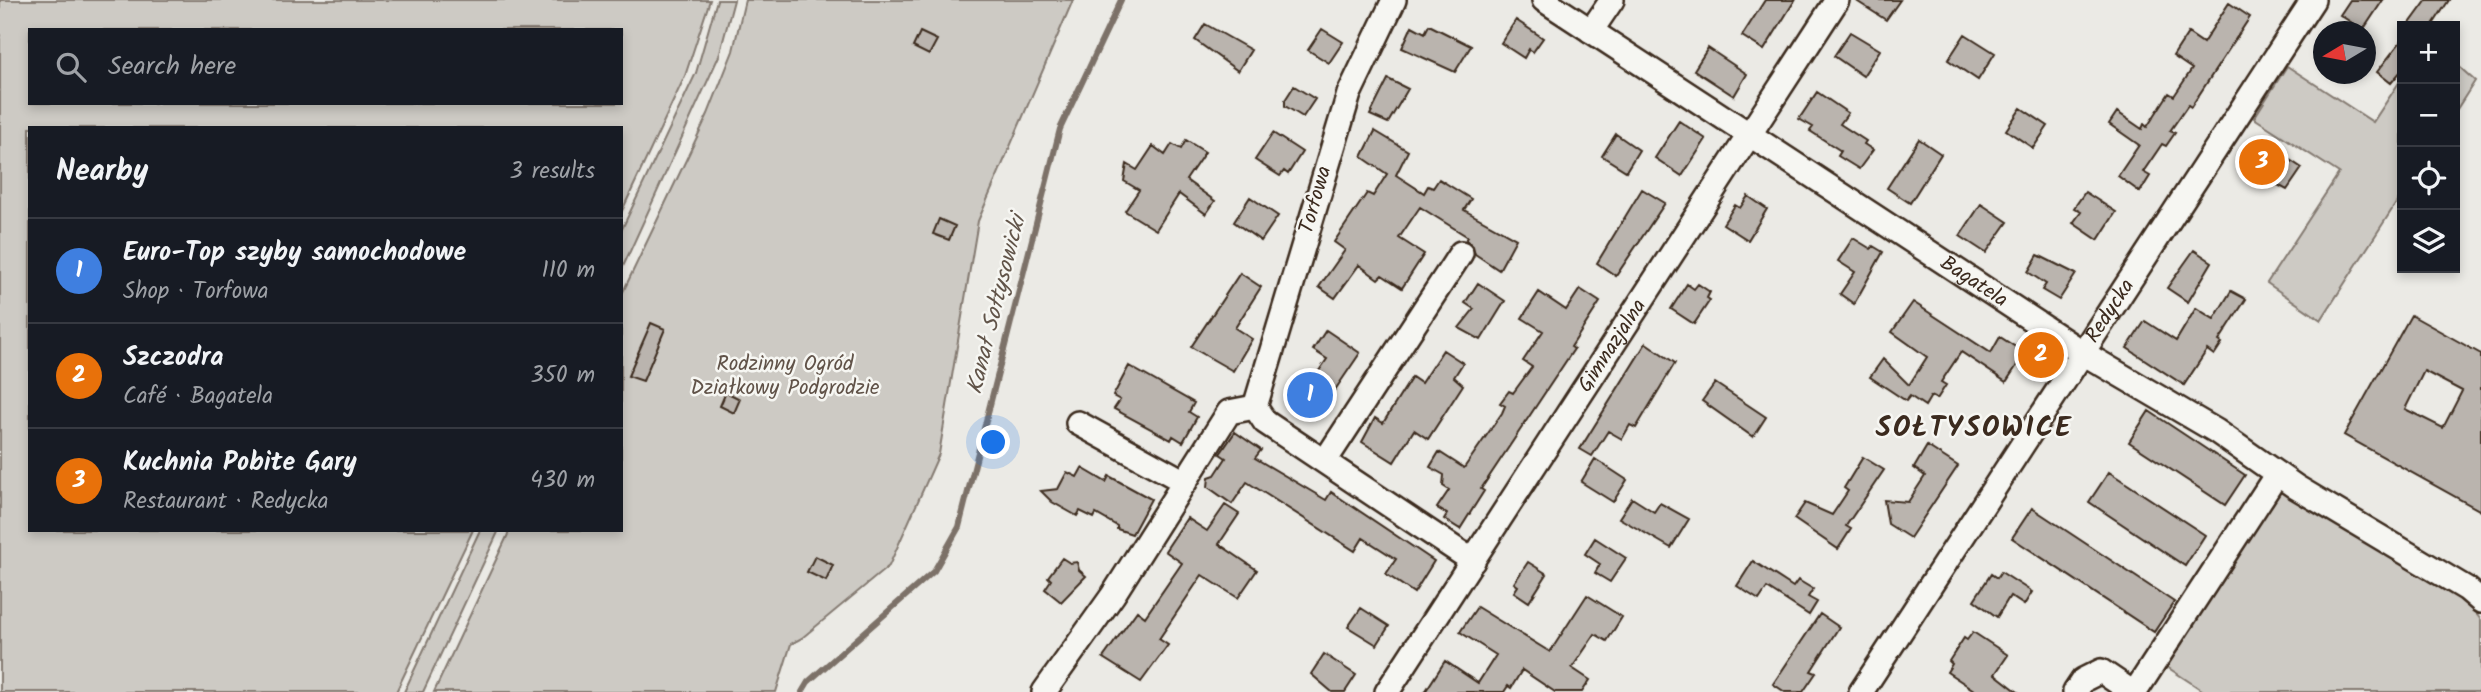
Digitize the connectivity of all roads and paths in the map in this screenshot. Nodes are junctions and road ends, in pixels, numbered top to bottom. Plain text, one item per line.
1 (1394, 0) edge
2 (1544, 0) edge
3 (1612, 0) edge
4 (1837, 0) edge
5 (2313, 0) edge
6 (1591, 32) junction
7 (1748, 135) junction
8 (1461, 253) dead end
9 (2083, 353) junction
10 (1255, 407) junction
11 (1078, 423) dead end
12 (1325, 461) junction
13 (2277, 474) junction
14 (1185, 482) junction
15 (1472, 561) junction
16 (2481, 601) edge
17 (1044, 692) edge
18 (1387, 692) edge
19 (1861, 692) edge
20 (2075, 692) edge
21 (2134, 692) edge

1 - 10 street, Torfowa
2 - 6 street, Bagatela
3 - 6 street
4 - 7 street, Gimnazjalna
5 - 9 street, Redycka
6 - 7 street, Bagatela
7 - 9 street, Bagatela
7 - 15 street, Gimnazjalna
8 - 12 street
9 - 13 street, Bagatela
9 - 19 street, Redycka
10 - 12 street
10 - 14 street
11 - 14 street
12 - 15 street
13 - 16 street, Bagatela
13 - 21 street
14 - 17 street
15 - 18 street, Gimnazjalna
20 - 21 street

